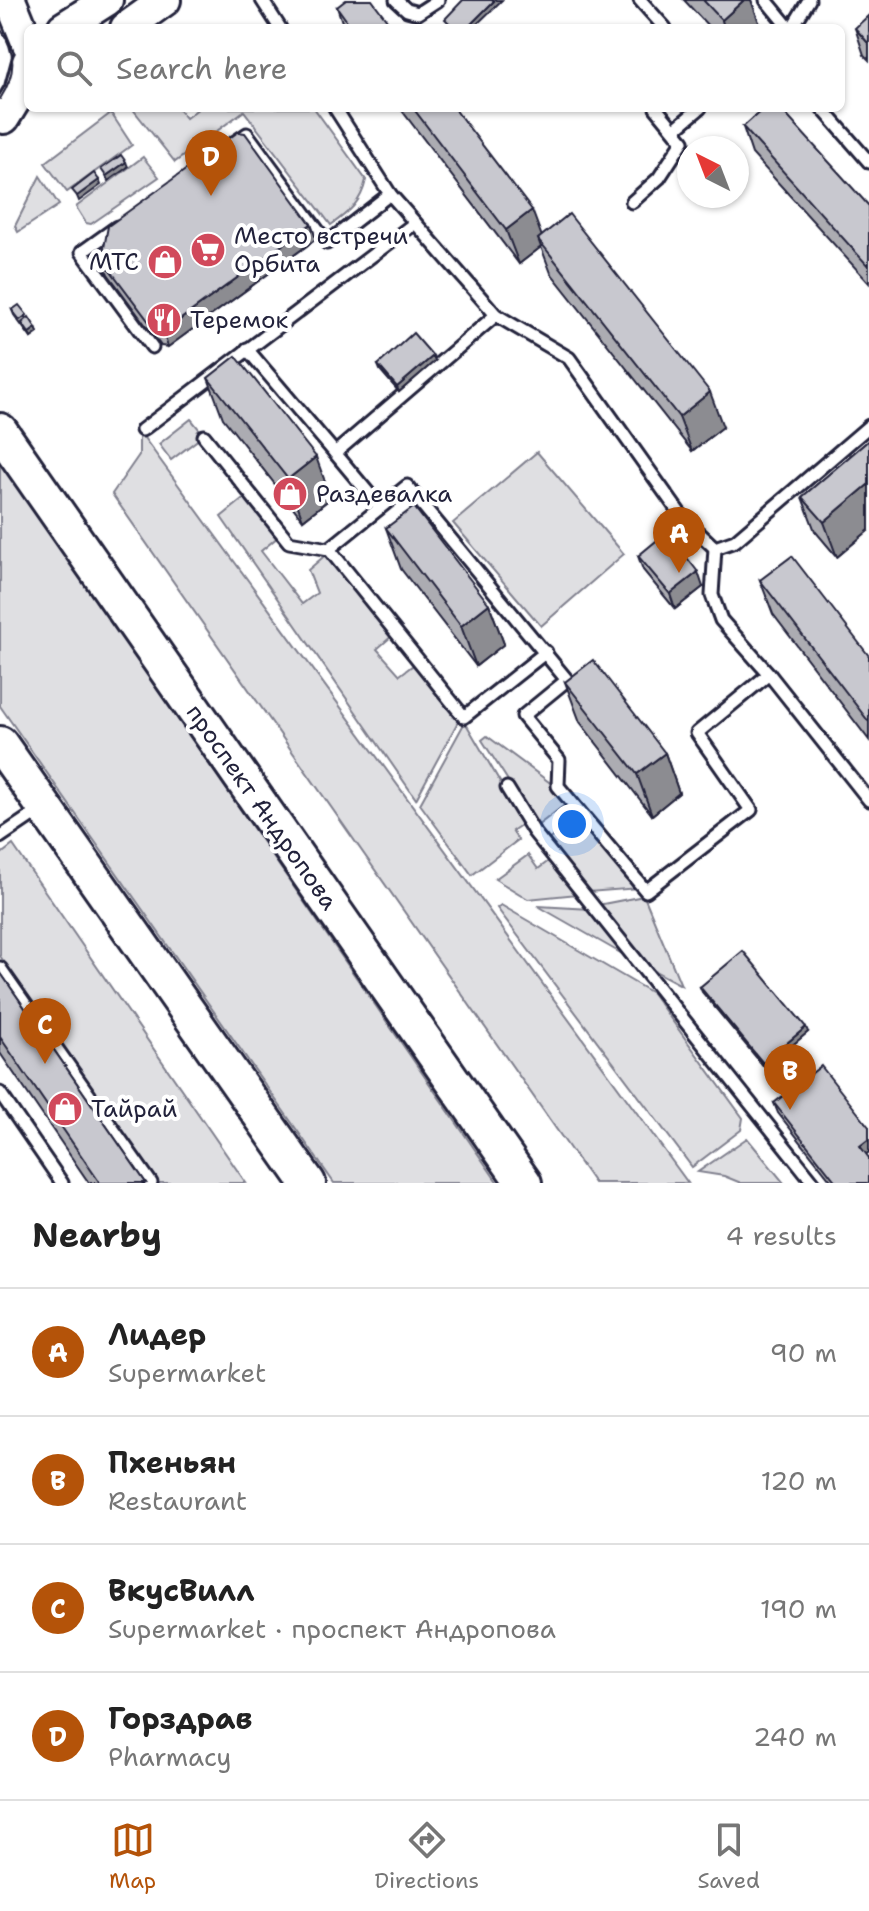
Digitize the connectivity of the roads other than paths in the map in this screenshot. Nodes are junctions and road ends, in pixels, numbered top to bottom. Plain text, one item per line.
1 (10, 0) edge
2 (107, 0) edge
3 (165, 0) edge
4 (262, 0) edge
5 (396, 0) edge
6 (438, 0) edge
7 (640, 0) edge
8 (766, 0) edge
9 (809, 0) edge
10 (69, 24) edge
11 (132, 24) edge
12 (277, 24) edge
13 (661, 24) edge
14 (787, 24) edge
15 (793, 24) edge
16 (24, 34) edge
17 (24, 54) edge
18 (0, 72) edge
19 (24, 77) edge
20 (24, 103) edge
21 (338, 112) edge
22 (660, 112) edge
23 (695, 112) edge
24 (825, 112) edge
25 (2, 119) edge
26 (675, 129) junction
27 (224, 150) edge
28 (869, 162) edge
29 (390, 194) junction
30 (632, 202) dead end
31 (126, 220) edge
32 (415, 223) junction
33 (496, 315) junction
34 (152, 347) dead end
35 (247, 349) junction
36 (869, 426) edge
37 (142, 430) dead end
38 (0, 431) edge
39 (204, 436) dead end
40 (335, 453) junction
41 (380, 507) junction
42 (715, 548) junction
43 (329, 549) junction
44 (546, 652) junction
45 (769, 674) junction
46 (0, 744) edge
47 (507, 788) dead end
48 (869, 800) edge
49 (43, 807) junction
50 (0, 837) edge
51 (0, 968) edge
52 (0, 1093) edge
53 (62, 1183) edge
54 (151, 1183) edge
55 (308, 1183) edge
56 (524, 1183) edge
57 (814, 1183) edge

1 - 16 street
2 - 10 street
3 - 11 street
4 - 12 lane
5 - 6 lane
7 - 13 lane
8 - 14 lane
9 - 15 lane
17 - 18 street
19 - 25 street
20 - 25 street
21 - 29 lane
22 - 26 lane
23 - 26 lane
24 - 28 lane
26 - 30 lane
27 - 29 lane
29 - 32 lane
31 - 34 lane
32 - 33 lane
32 - 35 lane
33 - 40 lane
33 - 42 lane
35 - 37 lane
35 - 40 lane
36 - 42 lane
38 - 56 main road, проспект Андропова
39 - 43 lane
40 - 41 lane
41 - 43 lane
41 - 44 lane
42 - 45 lane
43 - 44 lane
44 - 45 lane
45 - 48 lane
46 - 49 main road
47 - 57 lane
49 - 50 lane
49 - 55 main road
51 - 54 lane
52 - 53 lane

